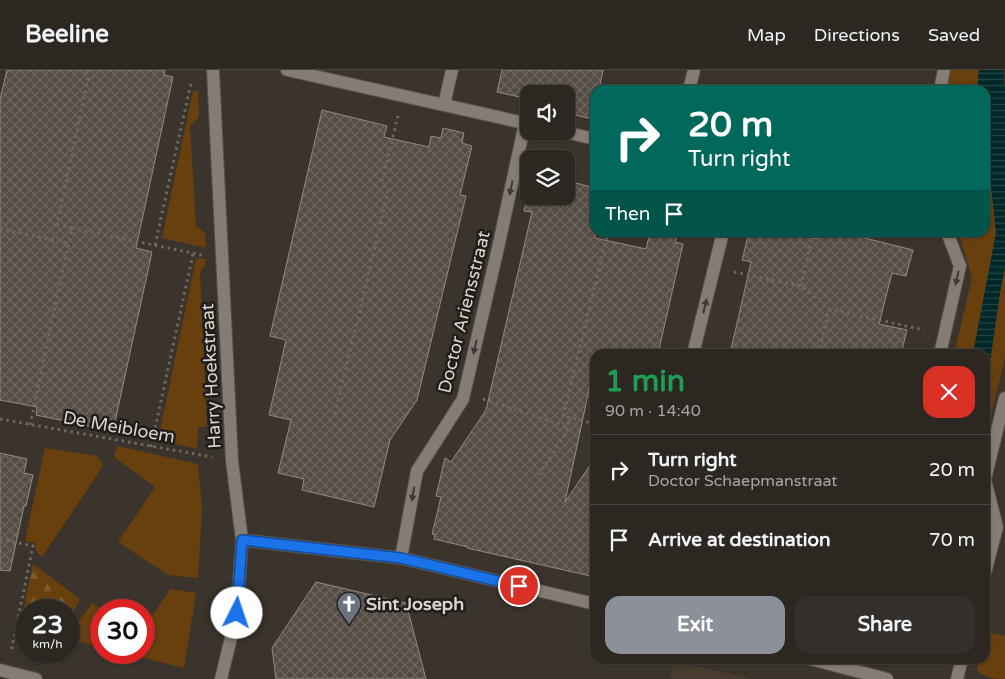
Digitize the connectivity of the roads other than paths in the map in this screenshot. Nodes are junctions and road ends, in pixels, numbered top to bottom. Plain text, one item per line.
1 (288, 70) edge
2 (452, 70) edge
3 (694, 70) edge
4 (944, 70) edge
5 (213, 72) edge
6 (690, 85) edge
7 (941, 85) edge
8 (444, 105) junction
9 (520, 122) edge
10 (575, 134) edge
11 (590, 138) edge
12 (523, 140) edge
13 (721, 237) edge
14 (948, 237) edge
15 (694, 349) edge
16 (941, 349) edge
17 (1005, 398) edge
18 (990, 459) edge
19 (990, 499) edge
20 (242, 540) junction
21 (990, 554) edge
22 (401, 558) junction
23 (590, 603) edge
24 (838, 664) edge
25 (961, 664) edge
26 (3, 671) edge
27 (36, 679) edge
28 (221, 679) edge
29 (887, 679) edge
30 (957, 679) edge

1 - 8 street
2 - 8 street
3 - 6 street
4 - 7 street
5 - 20 street, Harry Hoekstraat
8 - 9 street
10 - 11 street
12 -> 22 street, Doctor Ariensstraat
15 -> 13 street
14 -> 16 street
17 - 18 street
19 - 21 street
20 - 22 street
20 - 28 street, Harry Hoekstraat
22 - 23 street
24 - 29 street
25 - 30 street
26 - 27 street

